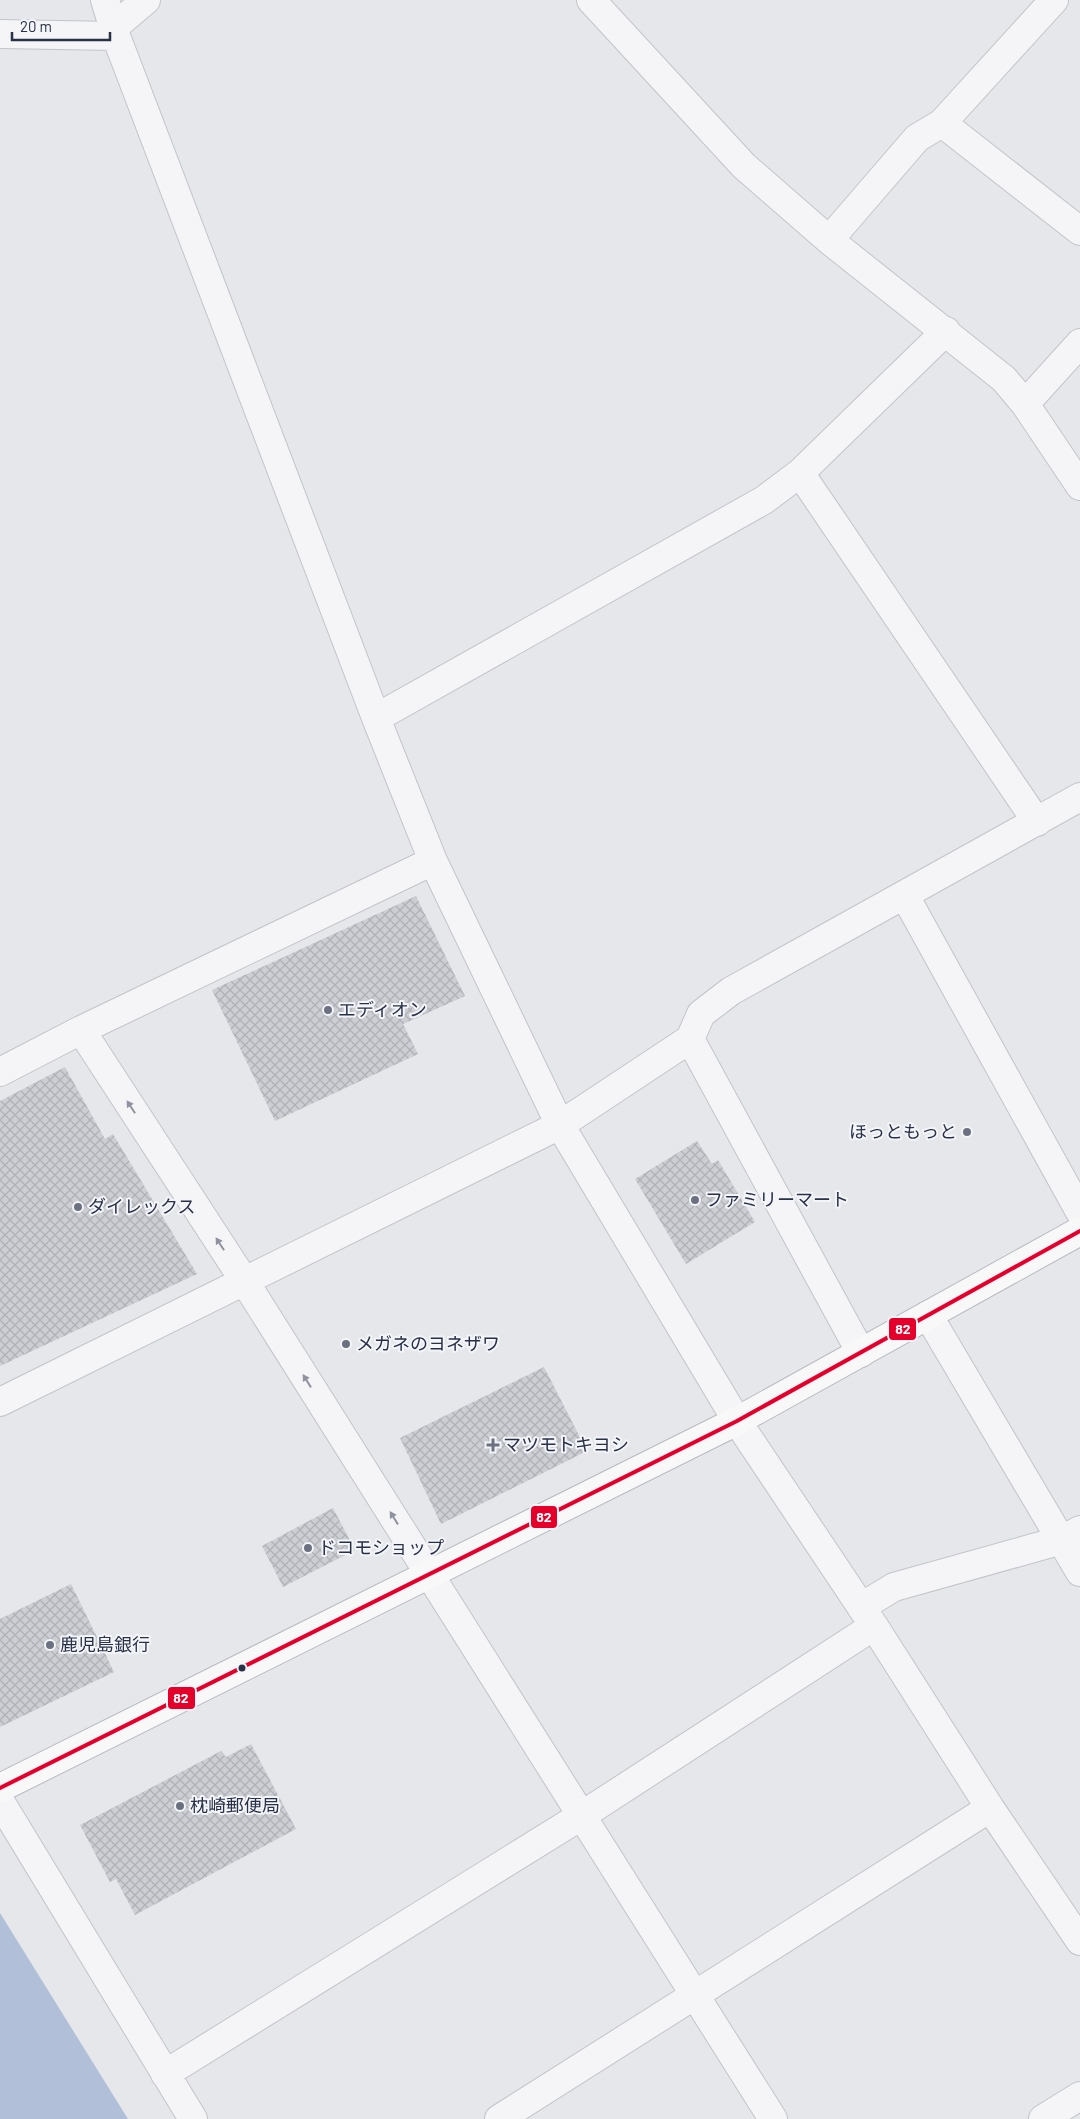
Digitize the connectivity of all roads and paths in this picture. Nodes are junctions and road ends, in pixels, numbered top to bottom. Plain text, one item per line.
1 (105, 0) edge
2 (146, 0) edge
3 (591, 0) edge
4 (1054, 0) edge
5 (115, 32) junction
6 (0, 34) edge
7 (942, 122) junction
8 (1080, 231) edge
9 (829, 240) junction
10 (946, 331) junction
11 (1080, 343) edge
12 (1025, 404) junction
13 (800, 473) junction
14 (1080, 486) edge
15 (376, 718) junction
16 (1080, 797) edge
17 (1037, 822) junction
18 (434, 861) junction
19 (905, 896) junction
20 (81, 1030) junction
21 (690, 1039) junction
22 (0, 1072) edge
23 (560, 1125) junction
24 (1080, 1212) edge
25 (1080, 1231) edge
26 (245, 1282) junction
27 (928, 1315) junction
28 (861, 1353) junction
29 (0, 1402) edge
30 (737, 1421) junction
31 (1071, 1535) edge
32 (1080, 1572) edge
33 (429, 1574) junction
34 (867, 1617) junction
35 (0, 1788) edge
36 (0, 1801) edge
37 (990, 1808) junction
38 (581, 1816) junction
39 (1080, 1941) edge
40 (695, 1995) junction
41 (165, 2074) junction
42 (1080, 2096) edge
43 (193, 2119) edge
44 (499, 2119) edge
45 (774, 2119) edge
46 (1043, 2119) edge

1 - 5 street
2 - 5 street
3 - 9 street
4 - 7 street
5 - 6 street
5 - 15 street
7 - 8 street
7 - 9 street
9 - 10 street
10 - 12 street
10 - 13 street
11 - 12 street
12 - 14 street
13 - 15 street
13 - 17 street
15 - 18 street
16 - 17 street
17 - 19 street
18 - 20 street
18 - 23 street
19 - 21 street
19 - 24 street
20 - 22 street
26 -> 20 street
21 - 23 street
21 - 28 street
23 - 26 street
23 - 30 street
25 - 27 highway
26 - 29 street
33 -> 26 street
27 - 28 highway
27 - 31 street
28 - 30 highway
30 - 33 highway
30 - 34 street
31 - 32 street
31 - 34 street
33 - 35 highway
33 - 38 street
34 - 37 street
34 - 38 street
36 - 41 street
37 - 39 street
37 - 40 street
38 - 40 street
38 - 41 street
40 - 44 street
40 - 45 street
41 - 43 street
42 - 46 street

